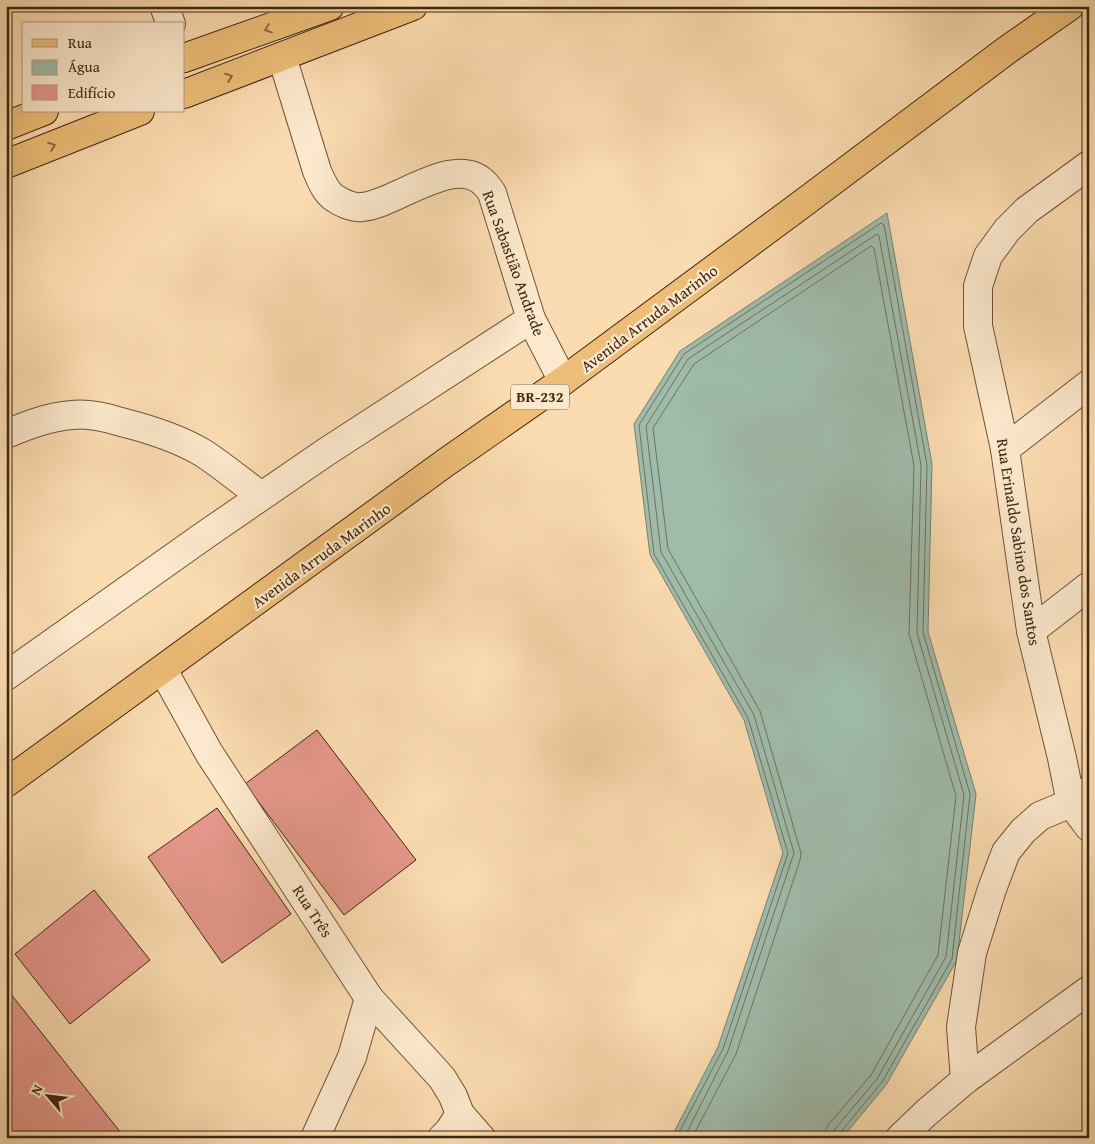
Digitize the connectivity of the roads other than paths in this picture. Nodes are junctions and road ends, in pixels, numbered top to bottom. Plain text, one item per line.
1 (164, 6) edge
2 (330, 6) edge
3 (413, 6) edge
4 (1070, 6) edge
5 (170, 22) edge
6 (282, 57) junction
7 (185, 58) edge
8 (185, 94) edge
9 (41, 112) edge
10 (137, 112) edge
11 (6, 126) edge
12 (6, 164) edge
13 (1089, 165) edge
14 (531, 319) junction
15 (563, 382) junction
16 (1089, 384) edge
17 (6, 434) edge
18 (1005, 449) junction
19 (261, 496) junction
20 (1089, 586) edge
21 (1031, 631) junction
22 (163, 670) junction
23 (6, 676) edge
24 (6, 783) edge
25 (1080, 796) edge
26 (1089, 827) edge
27 (1089, 990) edge
28 (369, 998) junction
29 (966, 1080) junction
30 (460, 1114) junction
31 (315, 1138) edge
32 (442, 1138) edge
33 (481, 1138) edge
34 (900, 1138) edge

1 - 5 street
2 -> 7 main road
3 - 6 main road
4 - 15 main road, Avenida Arruda Marinho / BR-232
8 -> 6 main road
6 - 14 street, Rua Sabastião Andrade
9 - 11 main road
12 -> 10 main road
13 - 18 street, Rua Erinaldo Sabino dos Santos
14 - 15 street, Rua Sabastião Andrade
14 - 19 street
15 - 22 main road, Avenida Arruda Marinho / BR-232
16 - 18 street
17 - 19 street
18 - 21 street, Rua Erinaldo Sabino dos Santos
19 - 23 street
20 - 21 street
21 - 25 street, Rua Erinaldo Sabino dos Santos
22 - 24 main road, Avenida Arruda Marinho / BR-232
22 - 28 street, Rua Três
25 - 26 street
25 - 29 street
27 - 29 street
28 - 30 street, Rua Três
28 - 31 street
29 - 34 street
30 - 32 street
30 - 33 street, Rua Três

